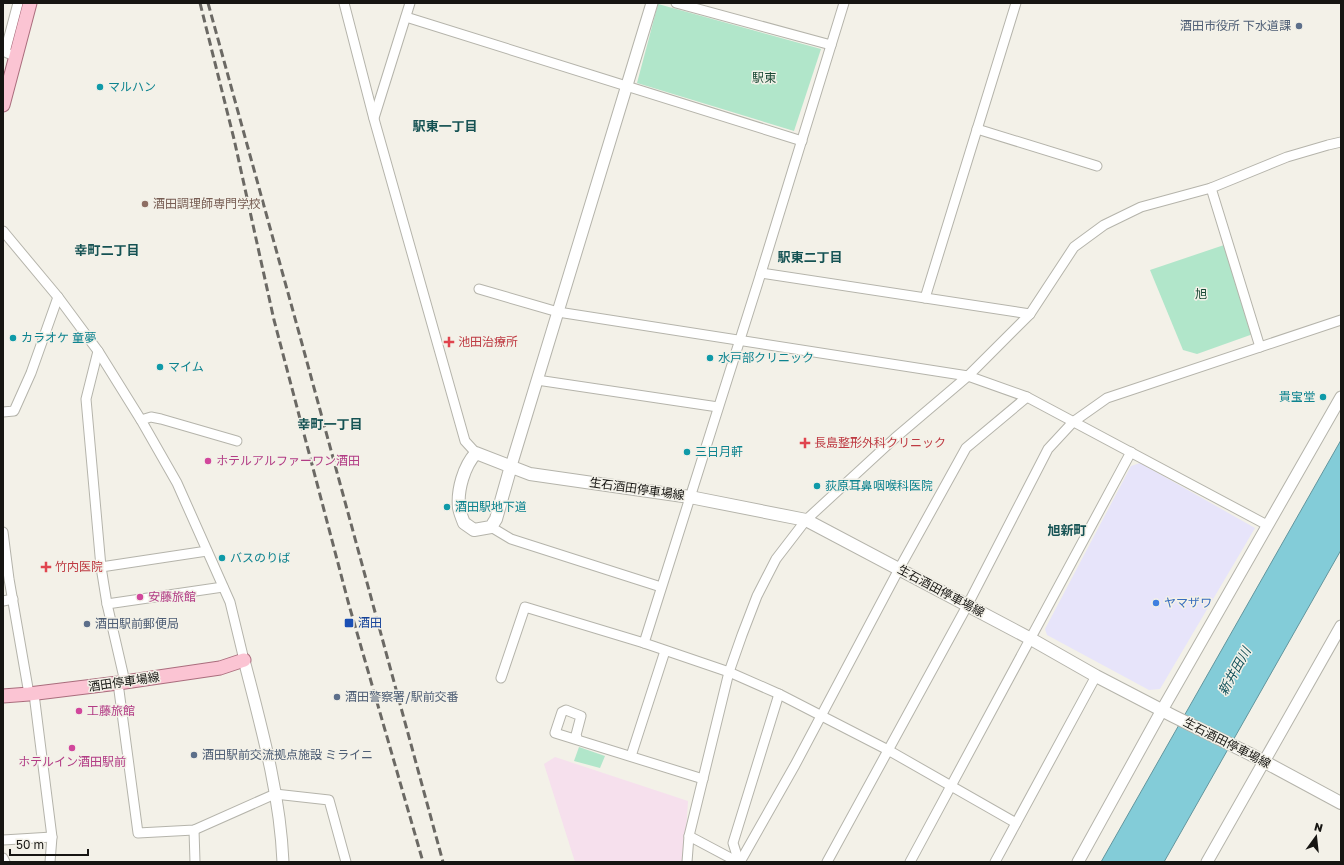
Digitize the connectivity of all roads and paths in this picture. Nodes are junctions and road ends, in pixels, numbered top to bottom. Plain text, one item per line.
1 (18, 3) edge
2 (30, 3) edge
3 (344, 3) edge
4 (410, 3) edge
5 (652, 3) edge
6 (676, 3) edge
7 (844, 3) edge
8 (1016, 3) edge
9 (406, 17) junction
10 (831, 45) junction
11 (16, 57) junction
12 (626, 87) junction
13 (3, 105) edge
14 (374, 119) junction
15 (977, 129) junction
16 (802, 141) junction
17 (1341, 142) edge
18 (1097, 166) dead end
19 (1212, 188) junction
20 (3, 231) edge
21 (761, 273) junction
22 (479, 289) dead end
23 (58, 297) junction
24 (925, 298) junction
25 (558, 312) junction
26 (1030, 314) junction
27 (1341, 320) edge
28 (740, 340) junction
29 (1260, 347) junction
30 (98, 351) junction
31 (968, 376) junction
32 (537, 380) junction
33 (1027, 397) junction
34 (1341, 397) edge
35 (718, 407) junction
36 (3, 412) edge
37 (141, 420) junction
38 (1073, 422) junction
39 (237, 441) dead end
40 (1131, 452) junction
41 (476, 453) junction
42 (511, 466) junction
43 (690, 497) junction
44 (806, 520) junction
45 (1268, 526) junction
46 (491, 527) junction
47 (3, 532) edge
48 (207, 551) junction
49 (101, 567) junction
50 (899, 569) junction
51 (223, 587) junction
52 (661, 587) junction
53 (13, 599) junction
54 (3, 601) edge
55 (107, 604) junction
56 (967, 606) junction
57 (1341, 626) edge
58 (1031, 639) junction
59 (644, 643) junction
60 (665, 651) junction
61 (244, 660) junction
62 (729, 672) junction
63 (1096, 676) junction
64 (501, 678) dead end
65 (121, 683) junction
66 (32, 694) junction
67 (779, 694) junction
68 (3, 696) edge
69 (1168, 713) junction
70 (821, 716) junction
71 (578, 740) dead end
72 (888, 750) junction
73 (632, 756) junction
74 (1264, 761) junction
75 (703, 779) junction
76 (952, 786) junction
77 (275, 794) junction
78 (1341, 803) edge
79 (1016, 823) junction
80 (194, 830) junction
81 (690, 836) junction
82 (52, 837) junction
83 (3, 840) edge
84 (3, 858) edge
85 (5, 862) edge
86 (50, 862) edge
87 (195, 862) edge
88 (282, 862) edge
89 (346, 862) edge
90 (687, 862) edge
91 (739, 862) edge
92 (826, 862) edge
93 (910, 862) edge
94 (995, 862) edge
95 (1078, 862) edge
96 (1207, 862) edge

1 - 11 street
2 - 11 main road
3 - 14 street
4 - 9 street
5 - 12 street
6 - 10 street
7 - 10 street
8 - 15 street
9 - 12 street
9 - 14 street
10 - 16 street
11 - 13 main road
12 - 16 street
12 - 25 street
14 - 41 street
15 - 18 street
15 - 24 street
16 - 21 street
17 - 19 street
19 - 26 street
19 - 29 street
20 - 23 street
21 - 24 street
21 - 28 street
22 - 25 street
23 - 30 street
23 - 36 street
24 - 26 street
25 - 28 street
25 - 32 street
26 - 31 street
27 - 29 street
28 - 31 street
28 - 35 street
29 - 38 street
30 - 37 street
30 - 49 street
31 - 33 street
31 - 44 street
32 - 35 street
32 - 42 street
33 - 38 street
33 - 50 street
34 - 45 street
35 - 43 street
37 - 39 street
37 - 48 street
38 - 40 street
38 - 56 street
40 - 45 street
40 - 58 street
41 - 42 main road, 生石酒田停車場線
41 - 46 main road
42 - 43 main road, 生石酒田停車場線
42 - 46 main road
43 - 44 main road, 生石酒田停車場線
43 - 52 street
44 - 50 main road, 生石酒田停車場線
44 - 62 street
45 - 69 street
46 - 52 street
47 - 53 street
48 - 49 street
48 - 51 street
49 - 55 street
50 - 56 main road, 生石酒田停車場線
50 - 70 street
51 - 55 street
51 - 61 street
52 - 59 street
53 - 54 street
53 - 66 street
55 - 65 street
56 - 58 main road, 生石酒田停車場線
56 - 72 street
57 - 74 street
58 - 63 main road, 生石酒田停車場線
58 - 76 street
59 - 60 street
59 - 64 street
60 - 62 street
60 - 73 street
61 - 65 main road, 酒田停車場線
61 - 77 street
62 - 67 street
62 - 75 street
63 - 69 main road, 生石酒田停車場線
63 - 79 street
65 - 66 main road, 酒田停車場線
65 - 80 street
66 - 68 main road, 酒田停車場線
66 - 82 street
67 - 70 street
67 - 91 street
69 - 74 main road, 生石酒田停車場線
69 - 95 street
70 - 72 street
70 - 91 street
71 - 73 street
72 - 76 street
72 - 92 street
73 - 75 street
74 - 78 main road, 生石酒田停車場線
74 - 96 street
75 - 81 street
76 - 79 street
76 - 93 street
77 - 80 street
77 - 88 street
77 - 89 street
79 - 94 street
80 - 87 street
81 - 90 street
81 - 91 street
82 - 83 street
82 - 86 street
84 - 85 street

